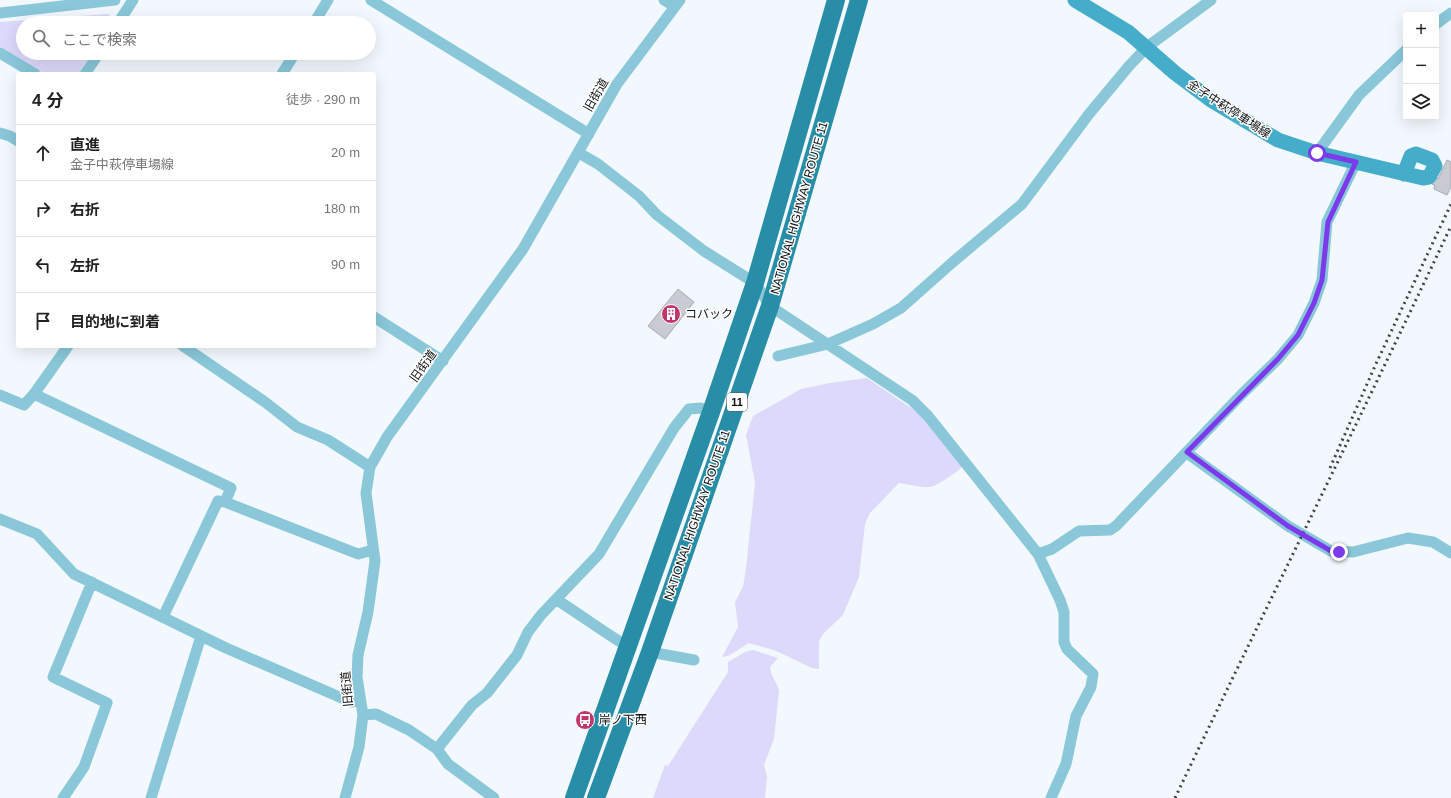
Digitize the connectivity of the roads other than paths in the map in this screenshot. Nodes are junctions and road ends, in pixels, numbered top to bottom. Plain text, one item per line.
1 (115, 0) edge
2 (133, 0) edge
3 (328, 0) edge
4 (371, 0) edge
5 (664, 0) edge
6 (836, 0) edge
7 (859, 0) edge
8 (1075, 0) edge
9 (1211, 0) edge
10 (677, 3) edge
11 (0, 13) edge
12 (1451, 13) edge
13 (123, 16) edge
14 (318, 16) edge
15 (1439, 22) edge
16 (1147, 47) junction
17 (0, 53) edge
18 (1403, 53) edge
19 (94, 60) edge
20 (291, 60) edge
21 (32, 72) edge
22 (86, 72) edge
23 (283, 72) edge
24 (0, 133) edge
25 (589, 134) junction
26 (16, 140) edge
27 (579, 153) junction
28 (1317, 153) junction
29 (1356, 162) junction
30 (1404, 174) dead end
31 (755, 283) junction
32 (770, 306) junction
33 (376, 318) edge
34 (828, 344) junction
35 (67, 348) edge
36 (186, 348) edge
37 (778, 356) dead end
38 (443, 361) junction
39 (34, 394) junction
40 (0, 395) edge
41 (711, 412) junction
42 (1187, 452) junction
43 (370, 468) junction
44 (225, 502) junction
45 (0, 520) edge
46 (374, 550) junction
47 (1451, 553) edge
48 (1038, 554) junction
49 (92, 582) junction
50 (557, 600) junction
51 (163, 617) junction
52 (201, 636) junction
53 (628, 646) junction
54 (650, 652) junction
55 (694, 660) dead end
56 (360, 701) junction
57 (362, 715) junction
58 (437, 750) junction
59 (64, 798) edge
60 (151, 798) edge
61 (346, 798) edge
62 (494, 798) edge
63 (574, 798) edge
64 (596, 798) edge
65 (1051, 798) edge

1 - 11 street
2 - 13 street
3 - 14 street
4 - 25 street
5 - 10 street
6 - 31 highway, NATIONAL HIGHWAY ROUTE 11 / 11
7 - 32 highway, NATIONAL HIGHWAY ROUTE 11 / 11
8 - 16 main road, 金子中萩停車場線
9 - 16 street
10 - 25 street, 旧街道
12 - 15 street
16 - 28 main road, 金子中萩停車場線
16 - 34 street
17 - 21 street
18 - 28 street
19 - 22 street
20 - 23 street
24 - 26 street
25 - 27 street, 旧街道
27 - 31 street
27 - 38 street, 旧街道
28 - 29 main road, 金子中萩停車場線
29 - 30 main road, 金子中萩停車場線
29 - 42 street
31 - 32 street
31 - 41 highway, NATIONAL HIGHWAY ROUTE 11 / 11
32 - 34 street
32 - 54 highway, NATIONAL HIGHWAY ROUTE 11 / 11
33 - 38 street
34 - 37 street
34 - 48 street
35 - 39 street
36 - 43 street
38 - 43 street, 旧街道
39 - 40 street
39 - 44 street
41 - 50 street
41 - 53 highway, NATIONAL HIGHWAY ROUTE 11 / 11
42 - 47 street
42 - 48 street
43 - 46 street, 旧街道
44 - 46 street
44 - 51 street
45 - 49 street
46 - 56 street, 旧街道
48 - 65 street
49 - 51 street
49 - 59 street
50 - 53 street
50 - 58 street
51 - 52 street
52 - 56 street
52 - 60 street
53 - 63 highway, NATIONAL HIGHWAY ROUTE 11 / 11
54 - 55 street
54 - 64 highway, NATIONAL HIGHWAY ROUTE 11 / 11
56 - 57 street, 旧街道
57 - 58 street
57 - 61 street, 旧街道
58 - 62 street

